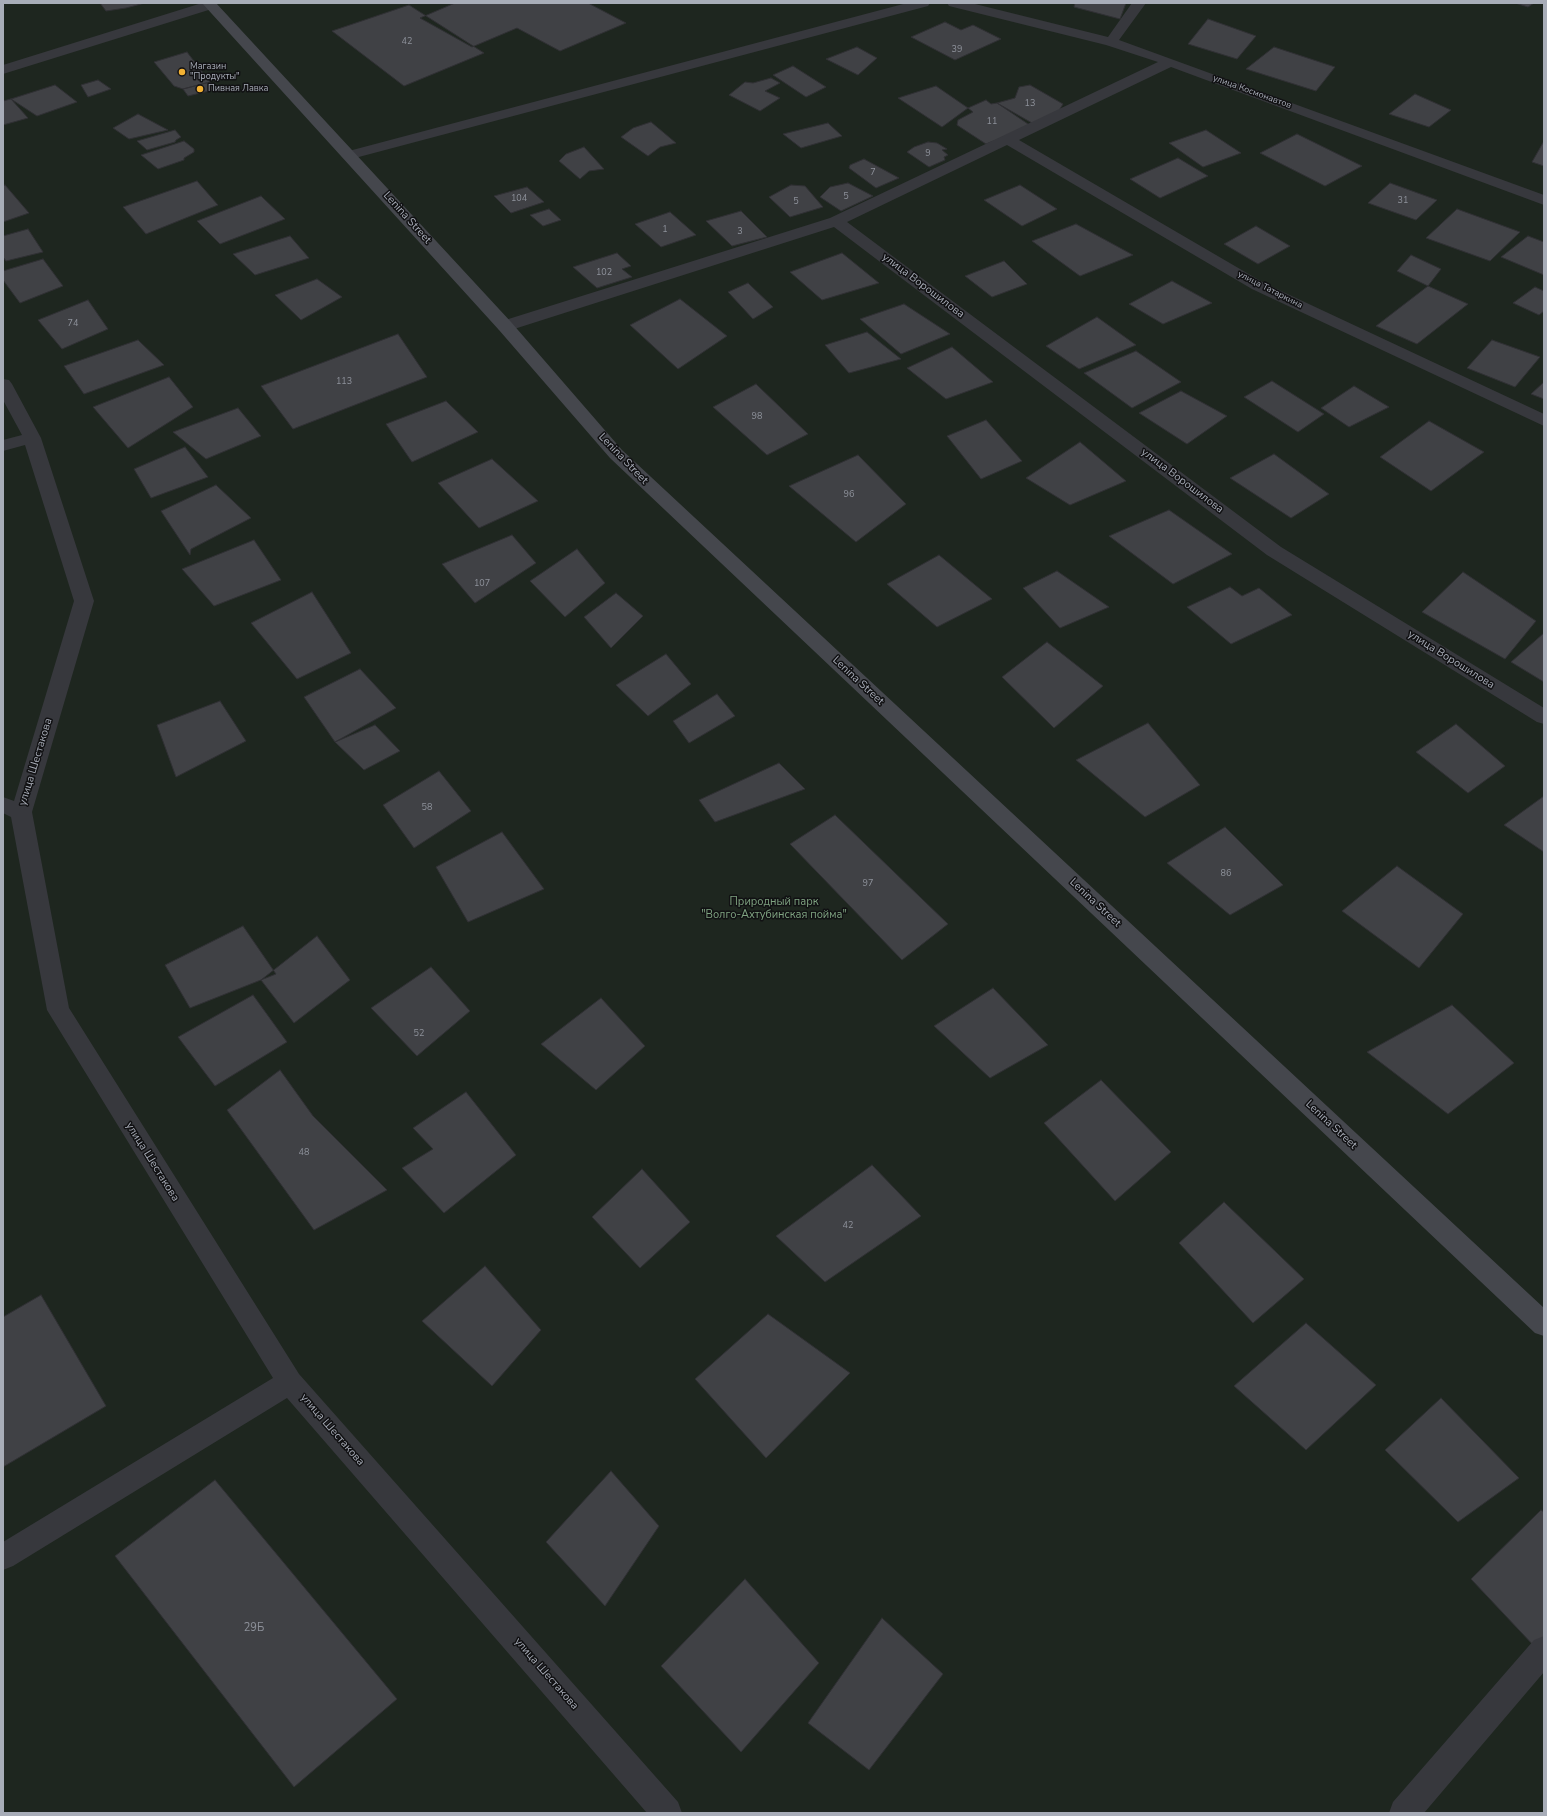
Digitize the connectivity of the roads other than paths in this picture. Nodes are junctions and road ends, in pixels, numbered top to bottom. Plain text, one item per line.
1 (923, 3) edge
2 (954, 3) edge
3 (1140, 3) edge
4 (209, 4) edge
5 (1111, 42) junction
6 (1170, 62) junction
7 (3, 70) edge
8 (1007, 139) junction
9 (350, 155) junction
10 (1544, 200) edge
11 (836, 220) junction
12 (505, 326) junction
13 (3, 384) edge
14 (1544, 421) edge
15 (32, 438) junction
16 (3, 446) edge
17 (1544, 717) edge
18 (12, 809) edge
19 (1544, 1325) edge
20 (290, 1382) junction
21 (3, 1556) edge
22 (1544, 1650) edge
23 (667, 1813) edge
24 (1404, 1813) edge

1 - 9 street
2 - 5 street, улица Космонавтов
3 - 5 street
4 - 7 street
4 - 9 street, Lenina Street
5 - 6 street, улица Космонавтов
6 - 8 street
6 - 10 street, улица Космонавтов
8 - 11 street
8 - 14 street, улица Татаркина
9 - 12 street, Lenina Street
11 - 12 street
11 - 17 street, улица Ворошилова
12 - 19 street, Lenina Street
13 - 15 street, улица Шестакова
15 - 16 street
15 - 18 street, улица Шестакова
18 - 20 street, улица Шестакова
20 - 21 street
20 - 23 street, улица Шестакова
22 - 24 street

